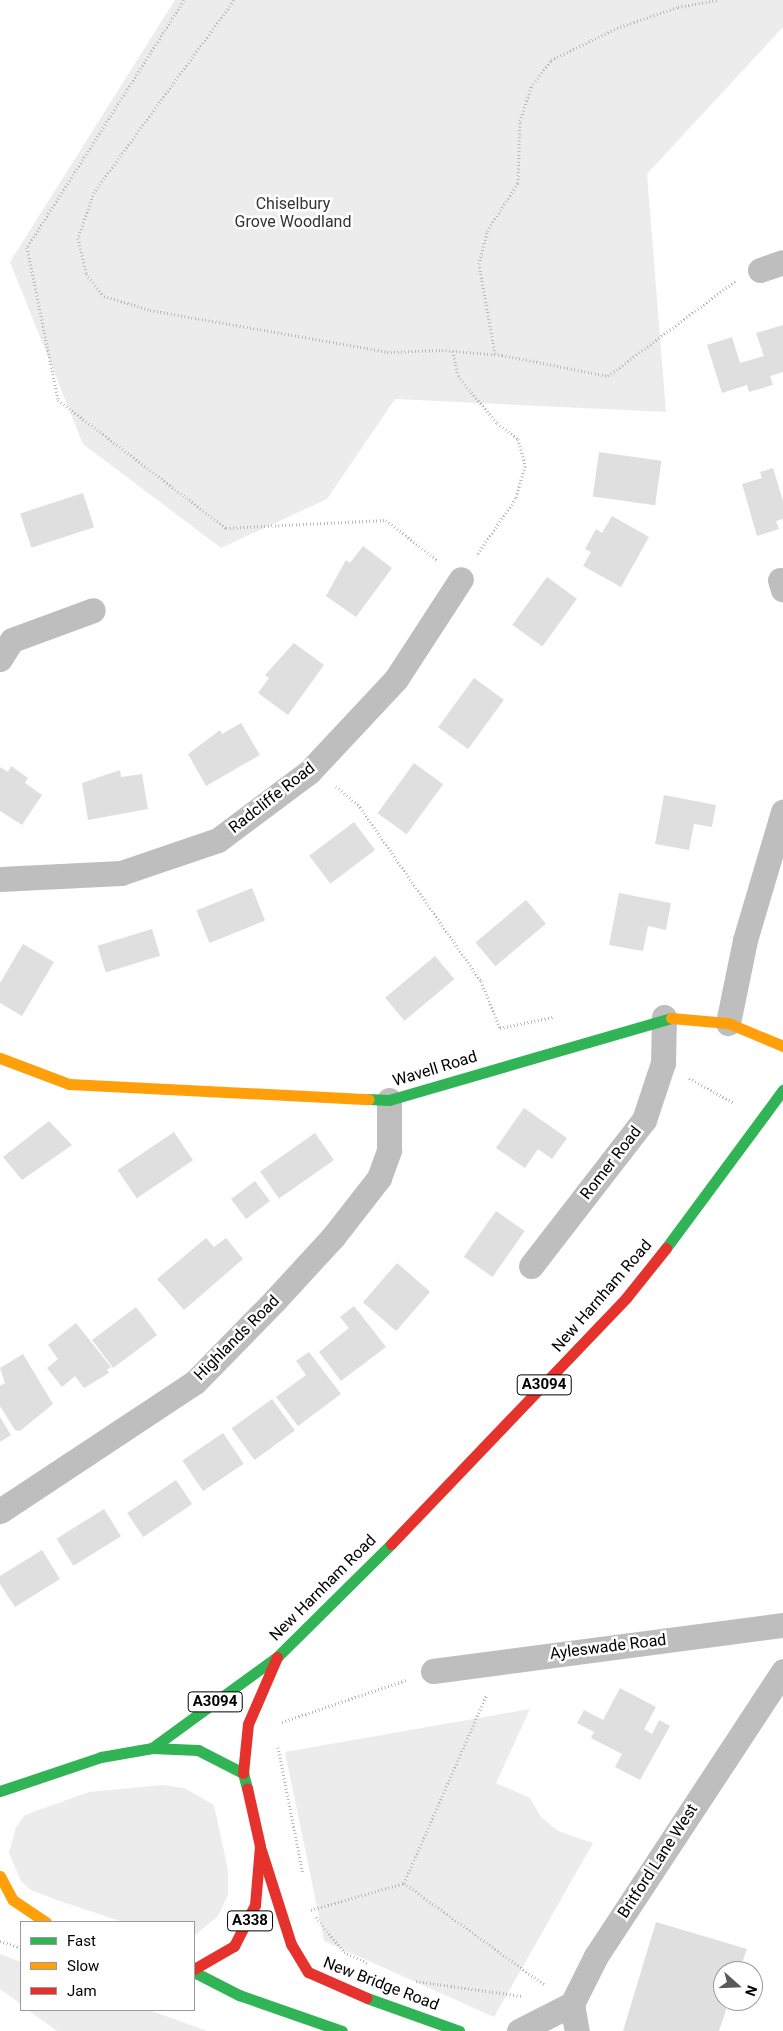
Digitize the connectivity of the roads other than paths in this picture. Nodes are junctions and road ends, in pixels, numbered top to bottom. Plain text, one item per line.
1 (783, 262) edge
2 (749, 275) road end
3 (461, 579) road end
4 (92, 610) dead end
5 (0, 659) edge
6 (783, 812) edge
7 (0, 879) edge
8 (664, 1017) junction
9 (728, 1024) junction
10 (783, 1046) edge
11 (0, 1058) edge
12 (783, 1090) edge
13 (389, 1100) junction
14 (531, 1266) dead end
15 (0, 1511) edge
16 (783, 1625) edge
17 (278, 1656) junction
18 (433, 1671) road end
19 (783, 1671) edge
20 (152, 1748) junction
21 (243, 1772) junction
22 (15, 1787) junction
23 (0, 1791) edge
24 (5, 1802) dead end
25 (260, 1846) junction
26 (0, 1876) edge
27 (8, 1912) dead end
28 (40, 1921) edge
29 (43, 1921) edge
30 (195, 1970) edge
31 (195, 1972) edge
32 (572, 2004) junction
33 (342, 2031) edge
34 (460, 2031) edge
35 (519, 2031) edge
36 (577, 2031) edge

1 - 2 street
3 - 7 street, Radcliffe Road
4 - 5 street
6 - 9 street
8 - 9 main road, Wavell Road
8 - 13 main road, Wavell Road
8 - 14 street, Romer Road
9 - 10 main road, Wavell Road
11 - 13 main road, Wavell Road
12 - 17 main road, New Harnham Road / A3094
13 - 15 street, Highlands Road
16 - 18 street, Ayleswade Road
17 - 20 main road, A3094
17 - 21 main road, A3094
19 - 32 street, Britford Lane West
20 - 21 main road
20 - 22 main road
21 - 25 main road, A338
22 - 23 main road
22 - 24 main road
25 - 30 main road, A338
25 - 34 main road, New Bridge Road
26 - 29 main road
27 - 28 main road
31 - 33 main road
32 - 35 street
32 - 36 street

